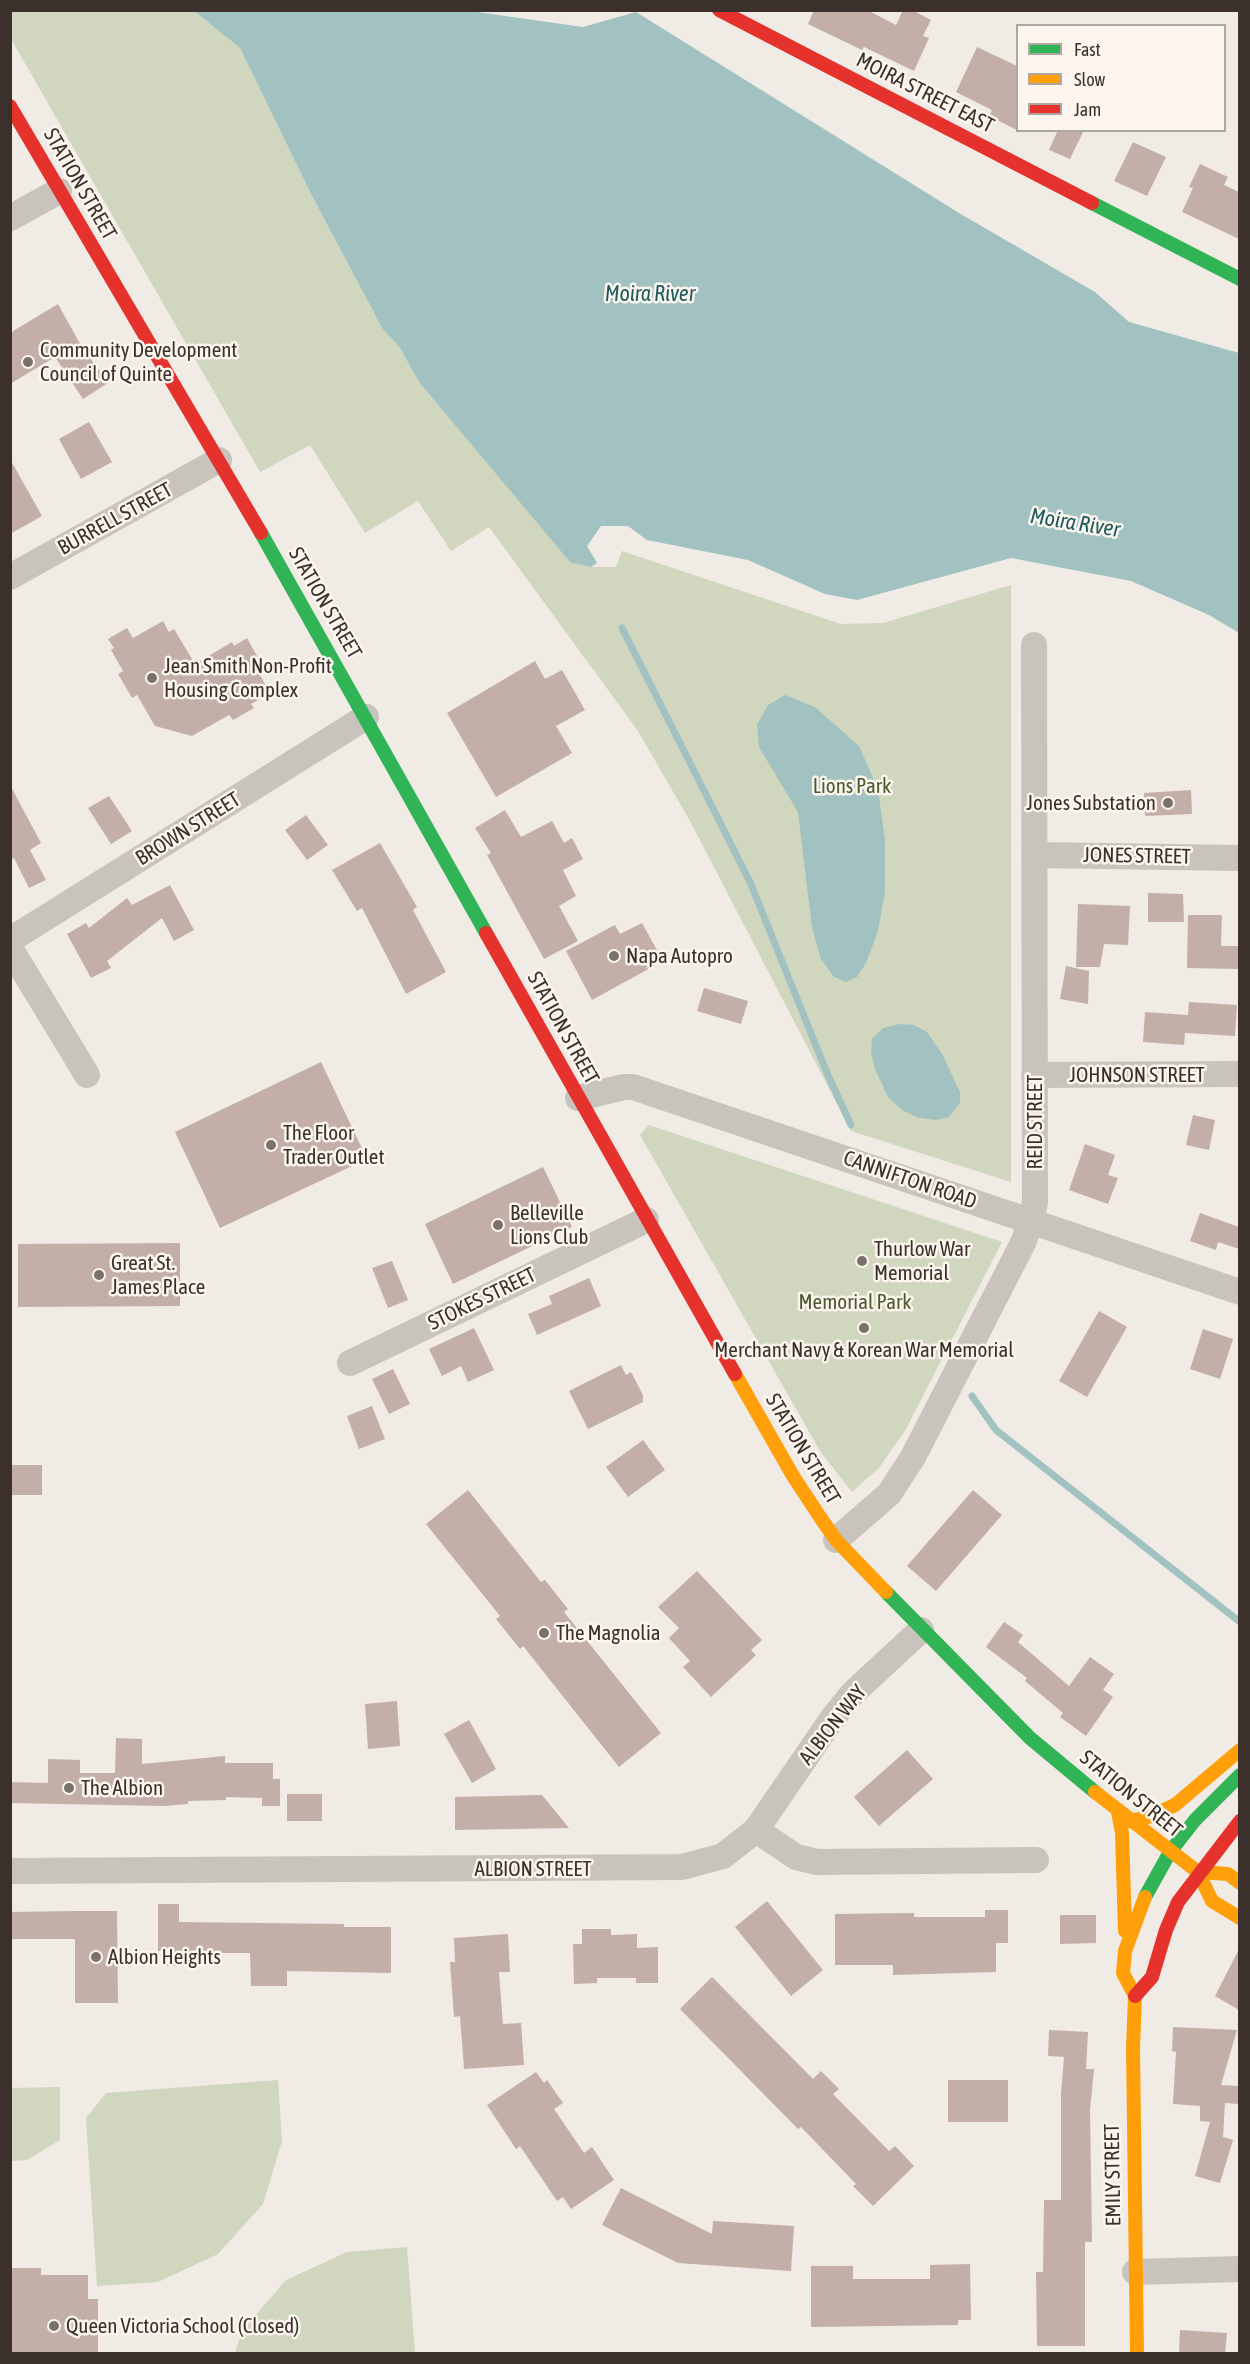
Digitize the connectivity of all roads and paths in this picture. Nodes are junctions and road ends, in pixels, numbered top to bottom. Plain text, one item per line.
1 (719, 10) edge
2 (10, 106) edge
3 (59, 191) junction
4 (10, 218) edge
5 (1239, 279) edge
6 (219, 460) junction
7 (10, 577) edge
8 (1034, 645) dead end
9 (366, 717) junction
10 (1034, 855) junction
11 (1239, 858) edge
12 (10, 940) edge
13 (10, 948) edge
14 (1239, 1074) edge
15 (87, 1075) dead end
16 (1035, 1075) junction
17 (578, 1098) junction
18 (646, 1220) junction
19 (1031, 1221) junction
20 (1239, 1292) edge
21 (350, 1363) dead end
22 (836, 1540) junction
23 (921, 1630) junction
24 (1239, 1750) edge
25 (1239, 1775) edge
26 (1118, 1812) junction
27 (1129, 1821) junction
28 (1239, 1821) edge
29 (756, 1830) junction
30 (1170, 1852) junction
31 (1036, 1860) dead end
32 (10, 1871) edge
33 (1198, 1872) junction
34 (1239, 1883) edge
35 (1239, 1918) edge
36 (1125, 1951) junction
37 (1135, 1996) junction
38 (1239, 2269) edge
39 (1135, 2272) junction
40 (1137, 2354) edge

1 - 5 main road, MOIRA STREET EAST
2 - 3 main road, STATION STREET
3 - 4 street
3 - 6 main road, STATION STREET
6 - 7 street, BURRELL STREET
6 - 9 main road, STATION STREET
8 - 10 street, REID STREET
9 - 12 street, BROWN STREET
9 - 17 main road, STATION STREET
10 - 11 street, JONES STREET
10 - 16 street, REID STREET
13 - 15 street
14 - 16 street, JOHNSON STREET
16 - 19 street, REID STREET
17 - 18 main road, STATION STREET
17 - 19 street, CANNIFTON ROAD
18 - 21 street, STOKES STREET
18 - 22 main road, STATION STREET
19 - 20 street, CANNIFTON ROAD
19 - 22 street, REID STREET
22 - 23 main road, STATION STREET
23 - 26 main road, STATION STREET
23 - 29 street, ALBION WAY
24 - 27 main road
25 - 30 main road, EMILY STREET
26 - 27 main road, STATION STREET
26 - 36 main road
27 - 30 main road, STATION STREET
28 - 33 main road
29 - 31 street
29 - 32 street, ALBION STREET
30 - 33 main road, STATION STREET
30 - 36 main road, EMILY STREET
33 - 34 main road
33 - 35 main road, STATION STREET
33 - 37 main road
36 - 37 main road, EMILY STREET
37 - 39 main road, EMILY STREET
38 - 39 street
39 - 40 main road, EMILY STREET

